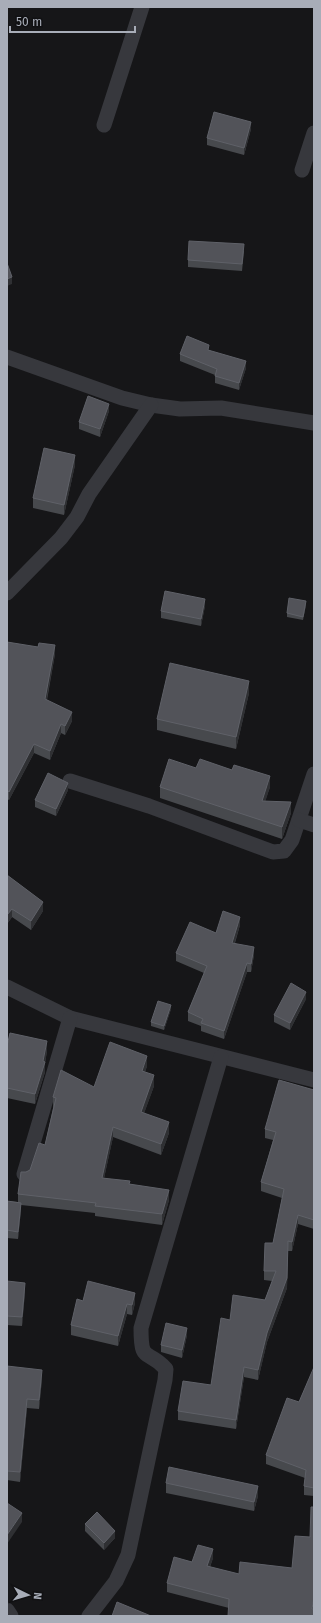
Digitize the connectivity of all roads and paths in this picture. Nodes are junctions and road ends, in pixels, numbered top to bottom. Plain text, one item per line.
1 (142, 7) edge
2 (104, 125) dead end
3 (314, 133) edge
4 (302, 170) dead end
5 (7, 357) edge
6 (151, 405) junction
7 (314, 423) edge
8 (7, 593) edge
9 (314, 774) edge
10 (70, 781) dead end
11 (299, 820) junction
12 (314, 825) edge
13 (7, 987) edge
14 (70, 1018) junction
15 (221, 1057) junction
16 (314, 1080) edge
17 (24, 1174) edge
18 (7, 1610) edge
19 (11, 1616) edge
20 (89, 1616) edge

1 - 2 street
3 - 4 street
5 - 6 street
6 - 7 street
6 - 8 street
9 - 11 street
10 - 11 street
11 - 12 street
13 - 14 street
14 - 15 street
14 - 17 street
15 - 16 street
15 - 20 street
18 - 19 street

